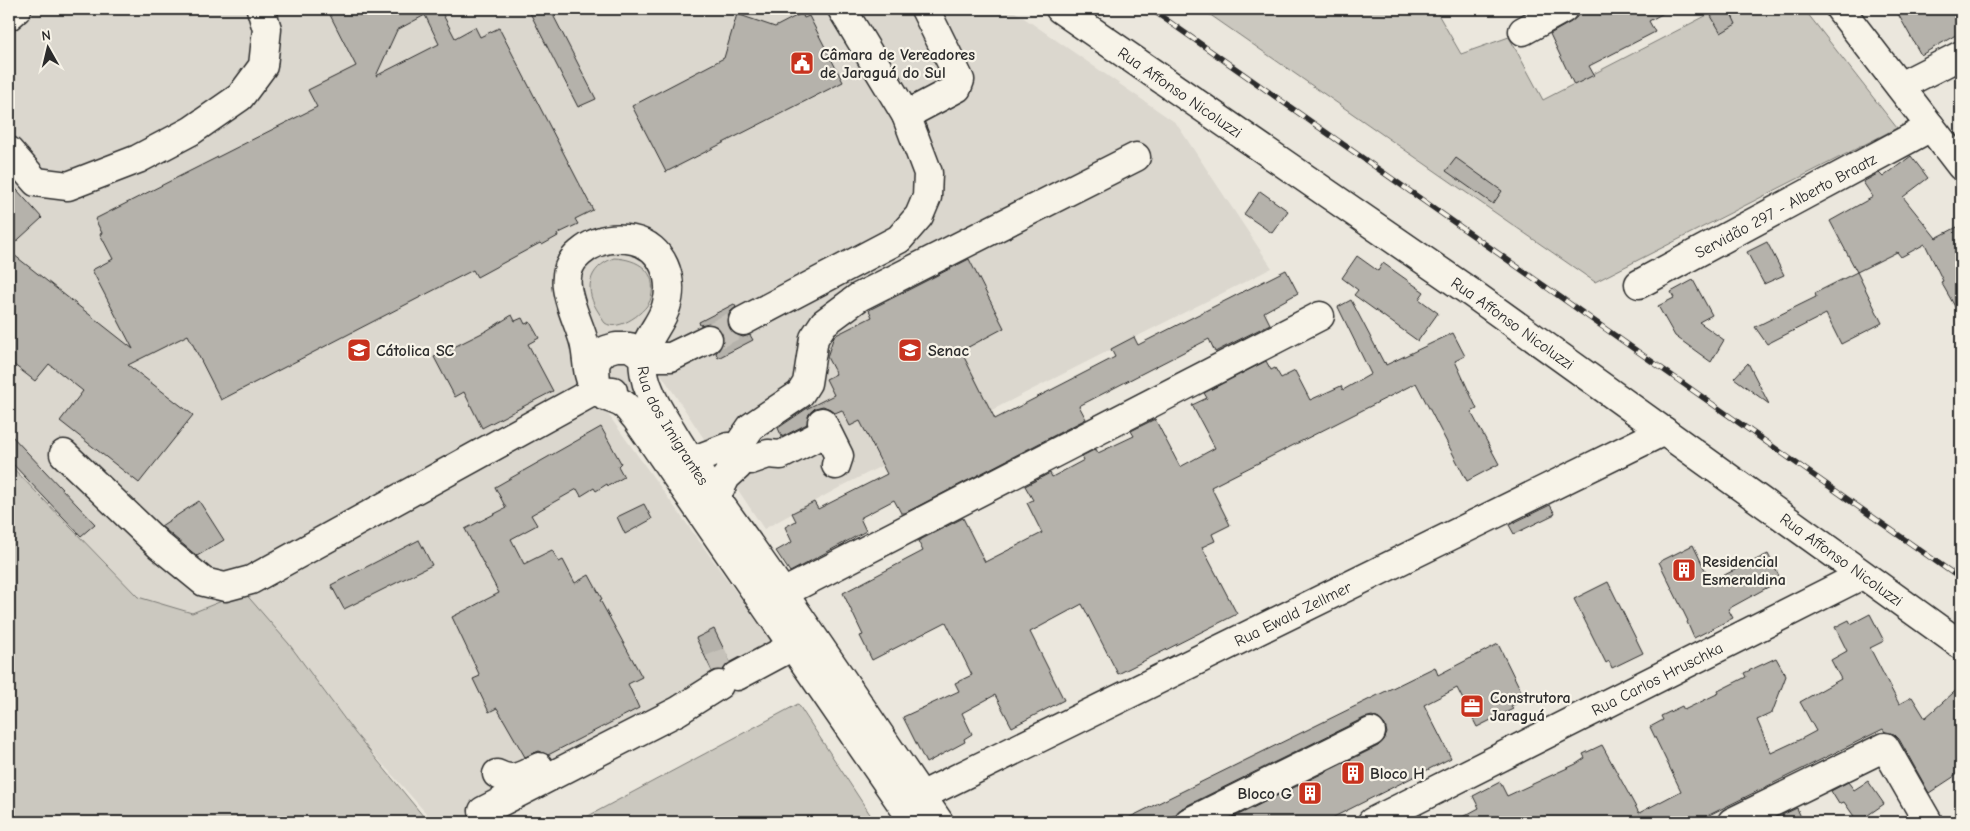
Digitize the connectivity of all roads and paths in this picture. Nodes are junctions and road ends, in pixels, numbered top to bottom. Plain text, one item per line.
1 (17, 9) edge
2 (261, 9) edge
3 (842, 9) edge
4 (925, 9) edge
5 (1060, 9) edge
6 (1563, 9) edge
7 (1840, 9) edge
8 (9, 16) edge
9 (1523, 31) dead end
10 (1961, 55) edge
11 (1900, 86) junction
12 (906, 116) junction
13 (1932, 127) junction
14 (9, 151) edge
15 (1136, 157) dead end
16 (1961, 166) edge
17 (1639, 284) dead end
18 (1320, 316) dead end
19 (743, 321) tunnel mouth
20 (708, 338) tunnel mouth
21 (644, 357) junction
22 (596, 390) junction
23 (816, 415) junction
24 (1664, 431) junction
25 (740, 453) junction
26 (64, 454) dead end
27 (836, 465) dead end
28 (685, 472) junction
29 (716, 497) junction
30 (1862, 575) junction
31 (783, 594) junction
32 (795, 637) junction
33 (1961, 645) edge
34 (725, 673) junction
35 (1371, 732) dead end
36 (497, 774) dead end
37 (921, 796) junction
38 (484, 811) dead end
39 (914, 822) edge
40 (939, 822) edge
41 (1189, 822) edge
42 (1372, 822) edge
43 (1732, 822) edge
44 (1928, 822) edge

1 - 8 street
2 - 14 street
3 - 12 street
4 - 12 street
5 - 24 street, Rua Affonso Nicoluzzi
6 - 9 street
7 - 11 street
10 - 11 street
11 - 13 street
12 - 19 street
13 - 16 street
13 - 17 street, Servidão 297 - Alberto Braatz
15 - 23 street
18 - 31 street
20 - 21 street
21 - 22 street
21 - 22 street
21 - 22 street, Rua dos Imigrantes
21 - 28 street, Rua dos Imigrantes
22 - 26 street
22 - 28 street, Rua dos Imigrantes
23 - 25 street
23 - 25 street
23 - 27 street
24 - 30 street, Rua Affonso Nicoluzzi
24 - 37 street, Rua Ewald Zellmer
25 - 28 street
25 - 29 street
28 - 29 street, Rua dos Imigrantes
28 - 32 street, Rua dos Imigrantes
29 - 31 street, Rua dos Imigrantes
30 - 33 street, Rua Affonso Nicoluzzi
30 - 42 street, Rua Carlos Hruschka
31 - 32 street, Rua dos Imigrantes
32 - 34 street
32 - 37 street, Rua dos Imigrantes
32 - 39 street, Rua dos Imigrantes
34 - 36 street
34 - 38 street
35 - 41 street
37 - 40 street, Rua dos Imigrantes
43 - 44 street

